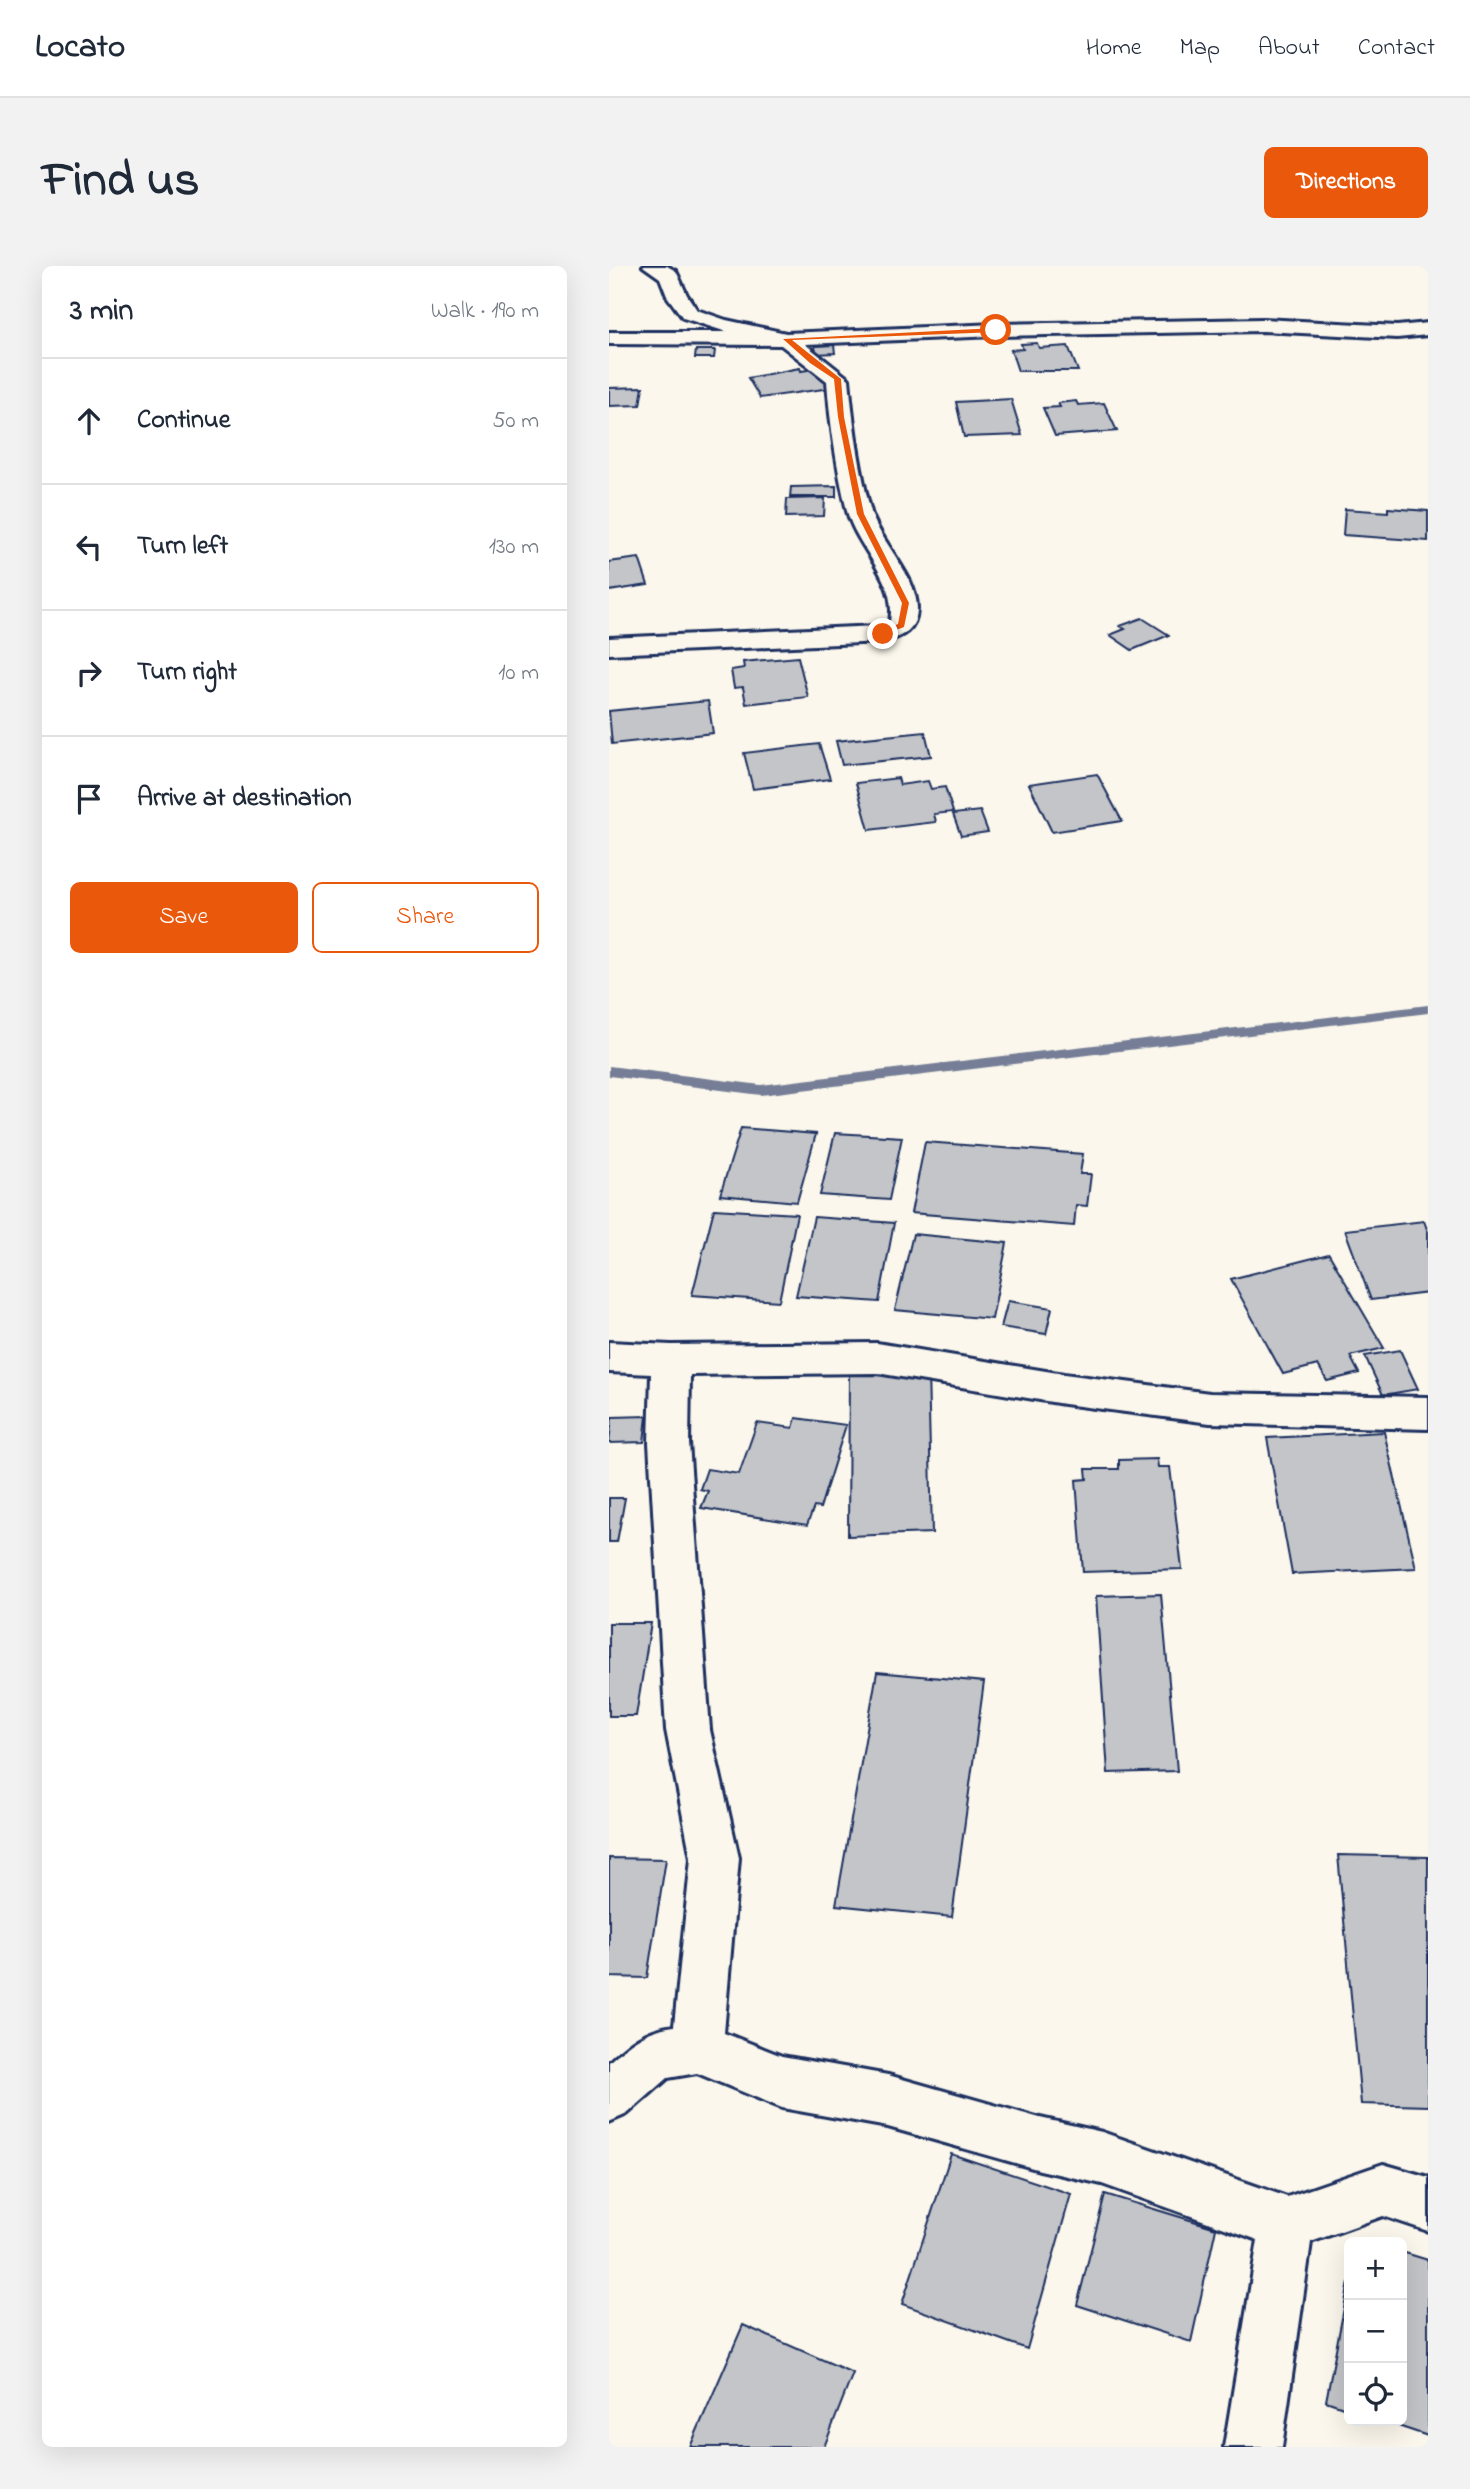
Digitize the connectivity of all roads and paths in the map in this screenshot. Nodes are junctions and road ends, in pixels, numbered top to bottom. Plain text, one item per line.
1 (653, 266) edge
2 (1428, 329) edge
3 (609, 338) edge
4 (786, 339) junction
5 (609, 646) edge
6 (609, 1357) edge
7 (671, 1360) junction
8 (1428, 1413) edge
9 (697, 2048) junction
10 (609, 2096) edge
11 (1428, 2204) edge
12 (1287, 2224) junction
13 (1253, 2447) edge

1 - 4 street
2 - 4 street
3 - 4 street
4 - 5 street
6 - 7 street
7 - 8 street
7 - 9 street
9 - 10 street
9 - 12 street
11 - 12 street
12 - 13 street

